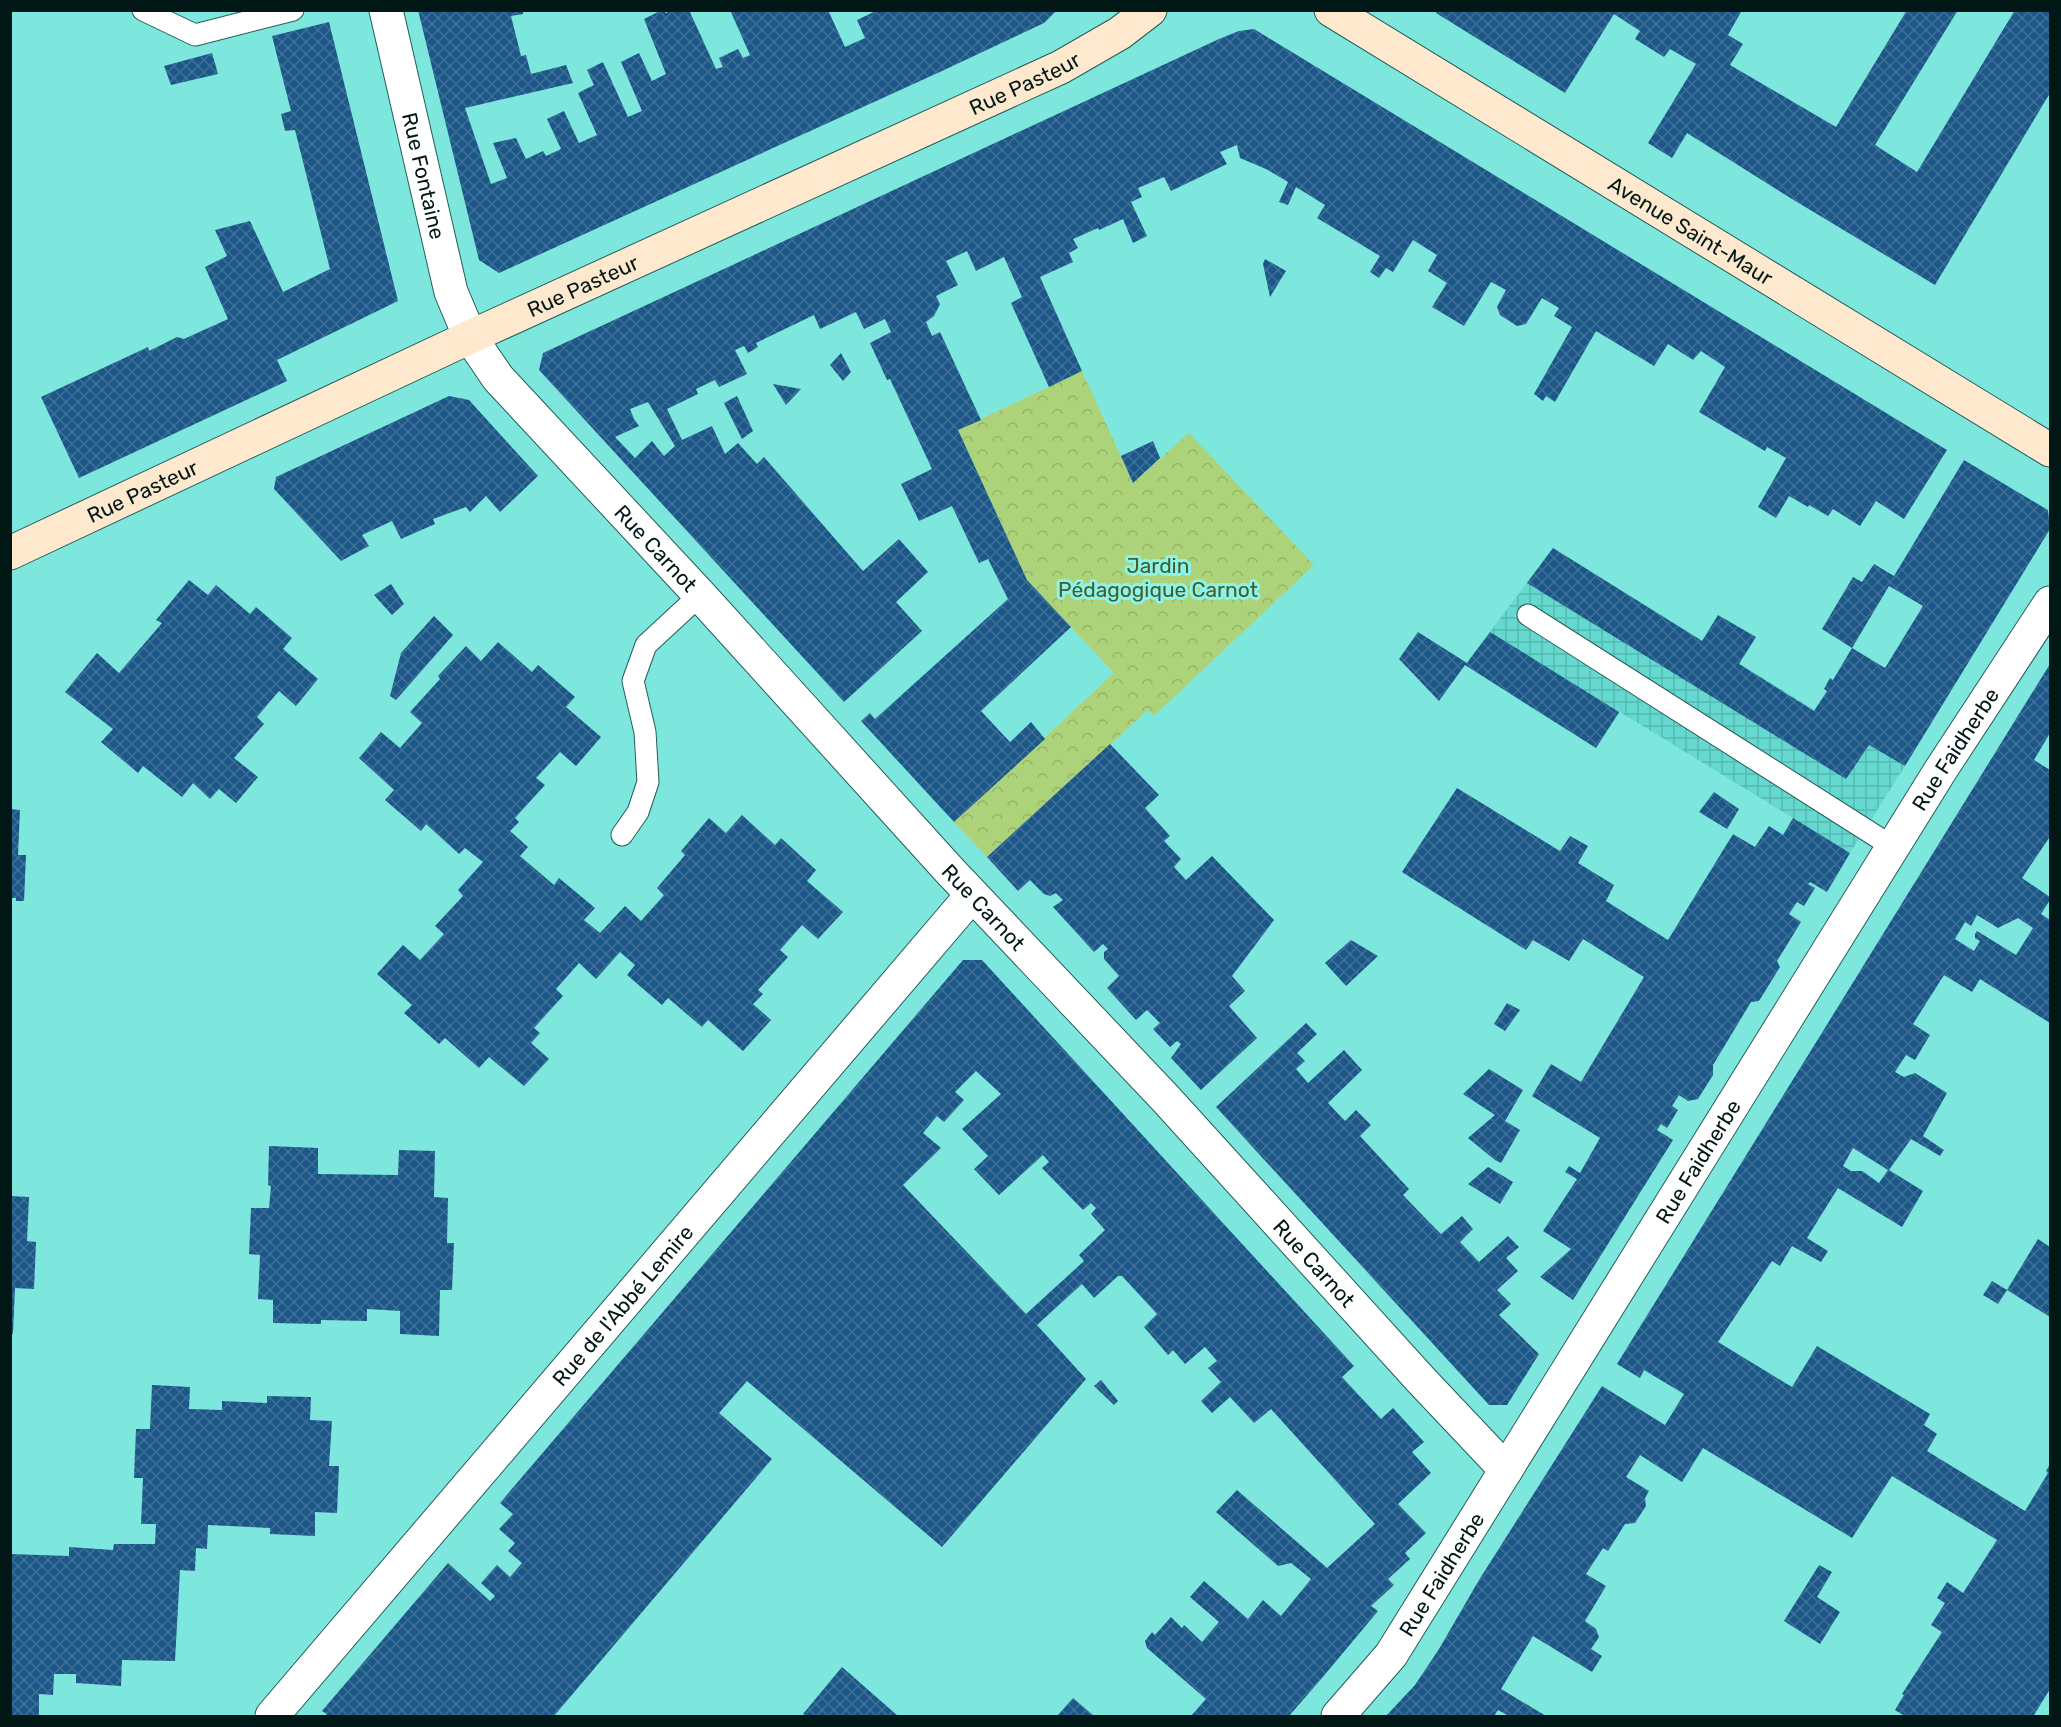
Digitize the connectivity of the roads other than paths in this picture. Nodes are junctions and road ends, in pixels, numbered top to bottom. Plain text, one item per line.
1 (143, 10) edge
2 (293, 10) edge
3 (386, 10) edge
4 (1150, 10) edge
5 (1331, 10) edge
6 (470, 337) junction
7 (2050, 450) edge
8 (10, 553) edge
9 (700, 595) junction
10 (2050, 603) edge
11 (1528, 615) dead end
12 (622, 835) dead end
13 (1893, 847) junction
14 (972, 895) junction
15 (1506, 1470) junction
16 (272, 1716) edge
17 (1338, 1716) edge

1 - 2 lane
3 - 6 street, Rue Fontaine
4 - 6 street, Rue Pasteur
5 - 7 street, Avenue Saint-Maur
6 - 8 street, Rue Pasteur
6 - 9 street, Rue Carnot
9 - 12 lane
9 - 14 street, Rue Carnot
10 - 13 street, Rue Faidherbe
11 - 13 lane
13 - 15 street, Rue Faidherbe
14 - 15 street, Rue Carnot
14 - 16 street, Rue de l'Abbé Lemire
15 - 17 street, Rue Faidherbe

